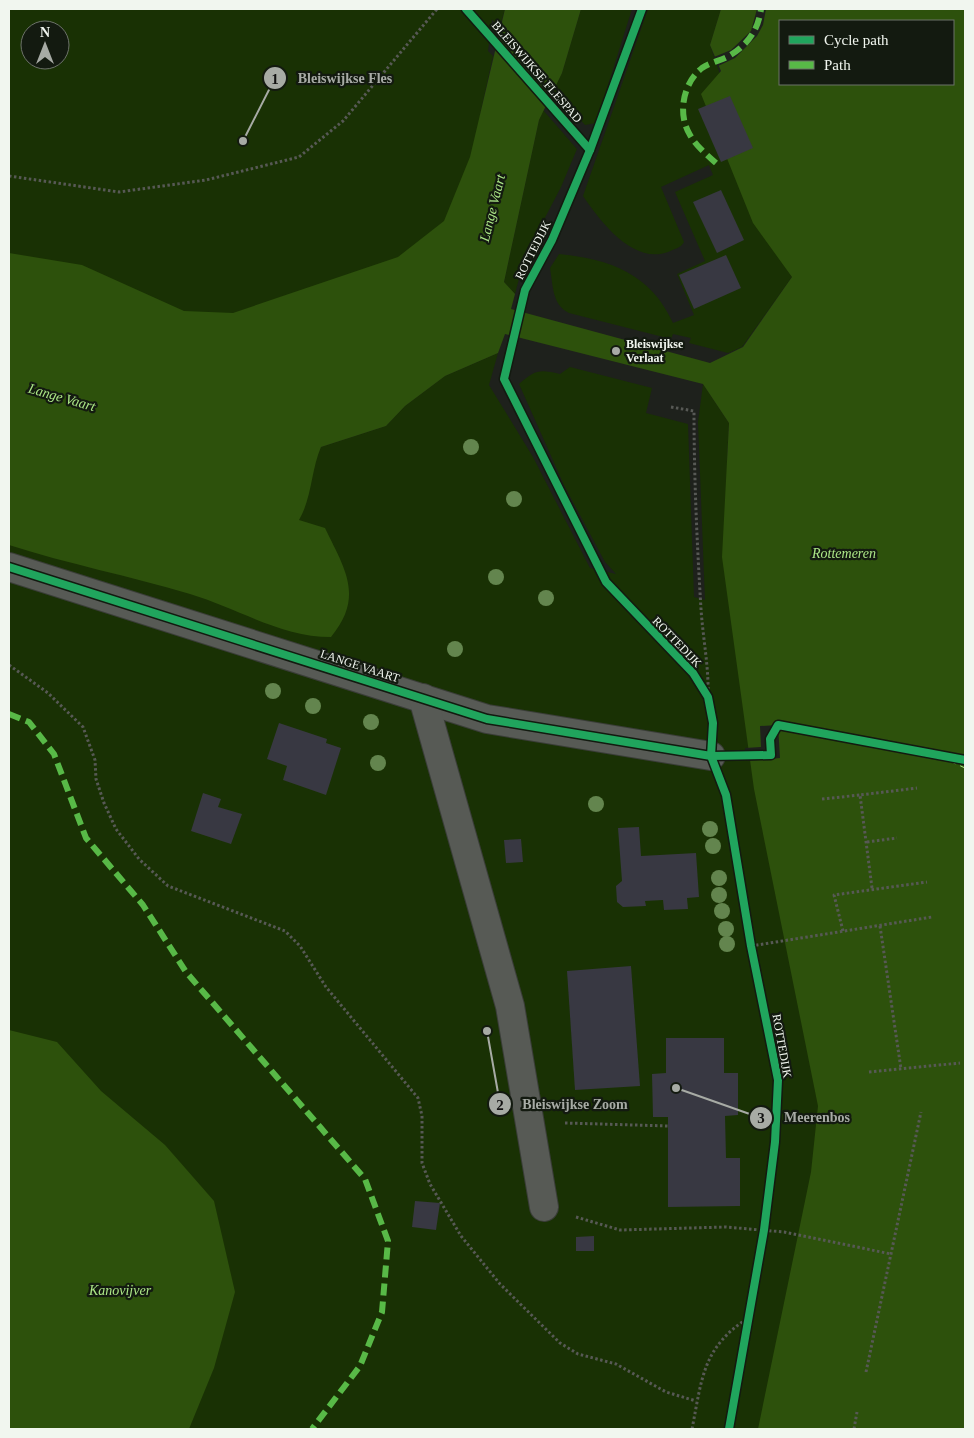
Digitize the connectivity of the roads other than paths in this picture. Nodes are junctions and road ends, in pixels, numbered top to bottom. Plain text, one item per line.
1 (9, 567) edge
2 (423, 698) junction
3 (711, 756) road end
4 (544, 1207) road end

1 - 2 street, LANGE VAART
2 - 3 street, LANGE VAART
2 - 4 street

